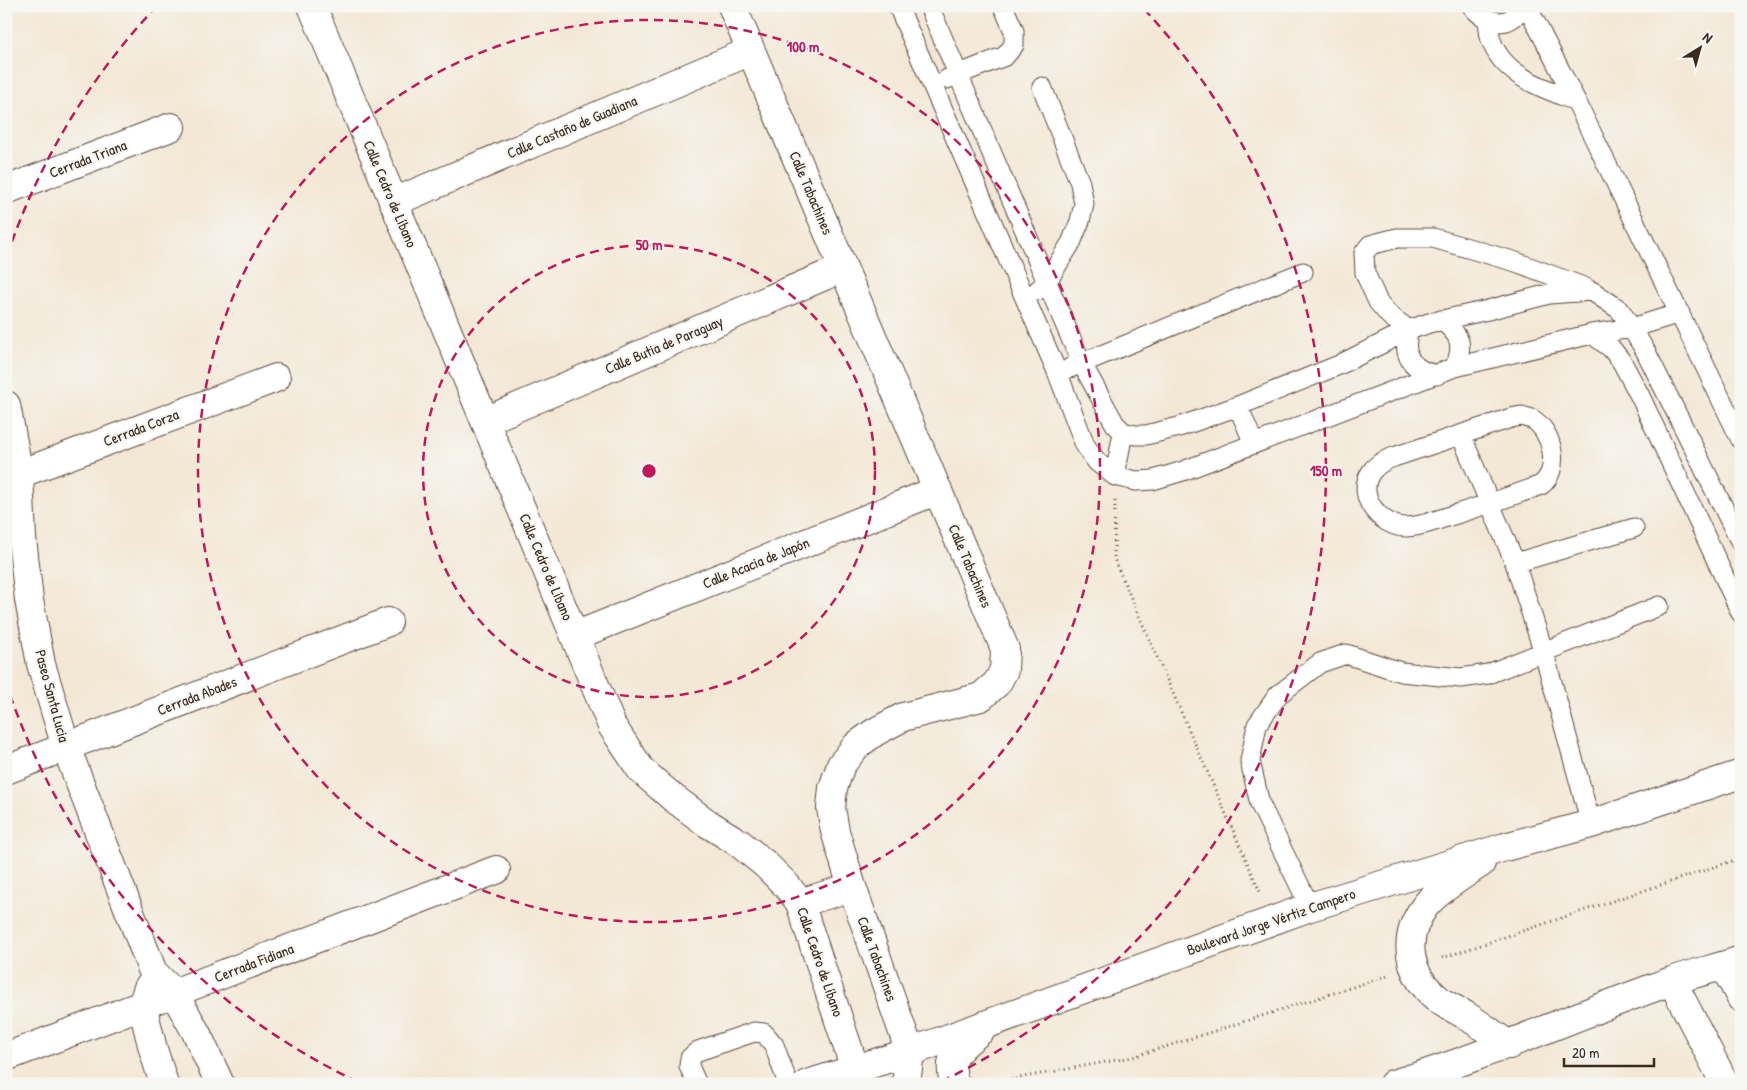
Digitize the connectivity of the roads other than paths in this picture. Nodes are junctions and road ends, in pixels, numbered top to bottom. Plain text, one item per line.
1 (312, 6) edge
2 (732, 6) edge
3 (898, 6) edge
4 (929, 6) edge
5 (1003, 6) edge
6 (1472, 6) edge
7 (1521, 6) edge
8 (1527, 6) edge
9 (1488, 21) junction
10 (751, 51) junction
11 (958, 75) junction
12 (932, 84) junction
13 (1042, 87) dead end
14 (1576, 101) junction
15 (170, 127) dead end
16 (6, 190) edge
17 (394, 202) junction
18 (843, 268) junction
19 (1303, 272) dead end
20 (1046, 284) junction
21 (1592, 291) junction
22 (1025, 299) junction
23 (1680, 313) junction
24 (1441, 320) junction
25 (1632, 328) junction
26 (1408, 330) junction
27 (1592, 334) junction
28 (1080, 362) junction
29 (1455, 367) junction
30 (1058, 374) junction
31 (1437, 375) junction
32 (276, 378) dead end
33 (6, 405) edge
34 (1238, 406) junction
35 (485, 421) junction
36 (1123, 432) junction
37 (1461, 435) junction
38 (1741, 440) edge
39 (1254, 444) junction
40 (1115, 476) junction
41 (13, 477) edge
42 (938, 490) junction
43 (1490, 504) junction
44 (1634, 528) dead end
45 (1741, 543) edge
46 (1514, 563) junction
47 (1659, 606) dead end
48 (1741, 613) edge
49 (388, 622) dead end
50 (575, 636) junction
51 (1544, 653) junction
52 (66, 747) junction
53 (6, 770) edge
54 (1741, 774) edge
55 (1591, 824) junction
56 (1505, 847) junction
57 (496, 870) dead end
58 (852, 887) junction
59 (800, 903) junction
60 (1310, 906) junction
61 (1733, 963) edge
62 (153, 972) junction
63 (1672, 981) junction
64 (174, 993) junction
65 (1741, 998) edge
66 (142, 1005) junction
67 (990, 1023) junction
68 (1509, 1045) junction
69 (910, 1052) junction
70 (11, 1055) dead end
71 (856, 1069) junction
72 (164, 1084) edge
73 (220, 1084) edge
74 (697, 1084) edge
75 (788, 1084) edge
76 (807, 1084) edge
77 (906, 1084) edge
78 (955, 1084) edge
79 (1393, 1084) edge
80 (1725, 1084) edge

1 - 17 street, Calle Cedro de Líbano
2 - 10 street, Calle Tabachines
3 - 12 lane
4 - 11 lane
5 - 11 lane
6 - 9 lane
7 - 9 lane
8 - 14 lane
9 - 14 lane
10 - 17 street, Calle Castaño de Guadiana
10 - 18 street, Calle Tabachines
11 - 12 lane
11 - 20 lane
12 - 22 lane
13 - 20 lane
14 - 23 lane
15 - 16 street, Cerrada Triana
17 - 35 street, Calle Cedro de Líbano
18 - 35 street, Calle Butia de Paraguay
18 - 42 street, Calle Tabachines
19 - 28 lane
20 - 22 lane
20 - 28 lane
21 - 24 lane
21 - 25 lane
21 - 26 lane
22 - 30 lane
23 - 25 lane
23 - 38 lane
24 - 26 lane
24 - 29 lane
25 - 27 lane
25 - 45 lane
26 - 31 lane
26 - 34 lane
27 - 29 lane
27 - 48 lane
28 - 30 lane
28 - 36 lane
29 - 31 lane
30 - 40 lane
31 - 39 lane
32 - 41 street, Cerrada Corza
33 - 41 street, Paseo Santa Lucia
34 - 36 lane
34 - 39 lane
35 - 50 street, Calle Cedro de Líbano
36 - 40 lane
37 - 43 lane
37 - 43 lane
37 - 43 lane
39 - 40 lane
41 - 52 street, Paseo Santa Lucia
42 - 50 street, Calle Acacia de Japón
42 - 58 street, Calle Tabachines
43 - 46 lane
44 - 46 lane
46 - 51 lane
47 - 51 lane
49 - 52 street, Cerrada Abades
50 - 59 street, Calle Cedro de Líbano
51 - 55 lane
51 - 60 lane
52 - 53 street, Cerrada Abades
52 - 62 street, Paseo Santa Lucia
54 - 55 street, Boulevard Jorge Vértiz Campero
55 - 56 street, Boulevard Jorge Vértiz Campero
56 - 60 street, Boulevard Jorge Vértiz Campero
56 - 68 street
57 - 64 street, Cerrada Fidiana
58 - 59 street
58 - 69 street, Calle Tabachines
59 - 71 street, Calle Cedro de Líbano
60 - 67 street, Boulevard Jorge Vértiz Campero
61 - 63 street
61 - 65 street
62 - 64 street, Paseo Santa Lucia
62 - 66 street
63 - 68 street
63 - 80 street
64 - 66 street, Cerrada Fidiana
64 - 73 street, Paseo Santa Lucia
66 - 70 street, Cerrada Fidiana
66 - 72 street
67 - 69 street, Boulevard Jorge Vértiz Campero
67 - 78 street
68 - 79 street
69 - 71 street, Boulevard Jorge Vértiz Campero
69 - 77 street
71 - 76 street, Boulevard Jorge Vértiz Campero
74 - 75 lane

